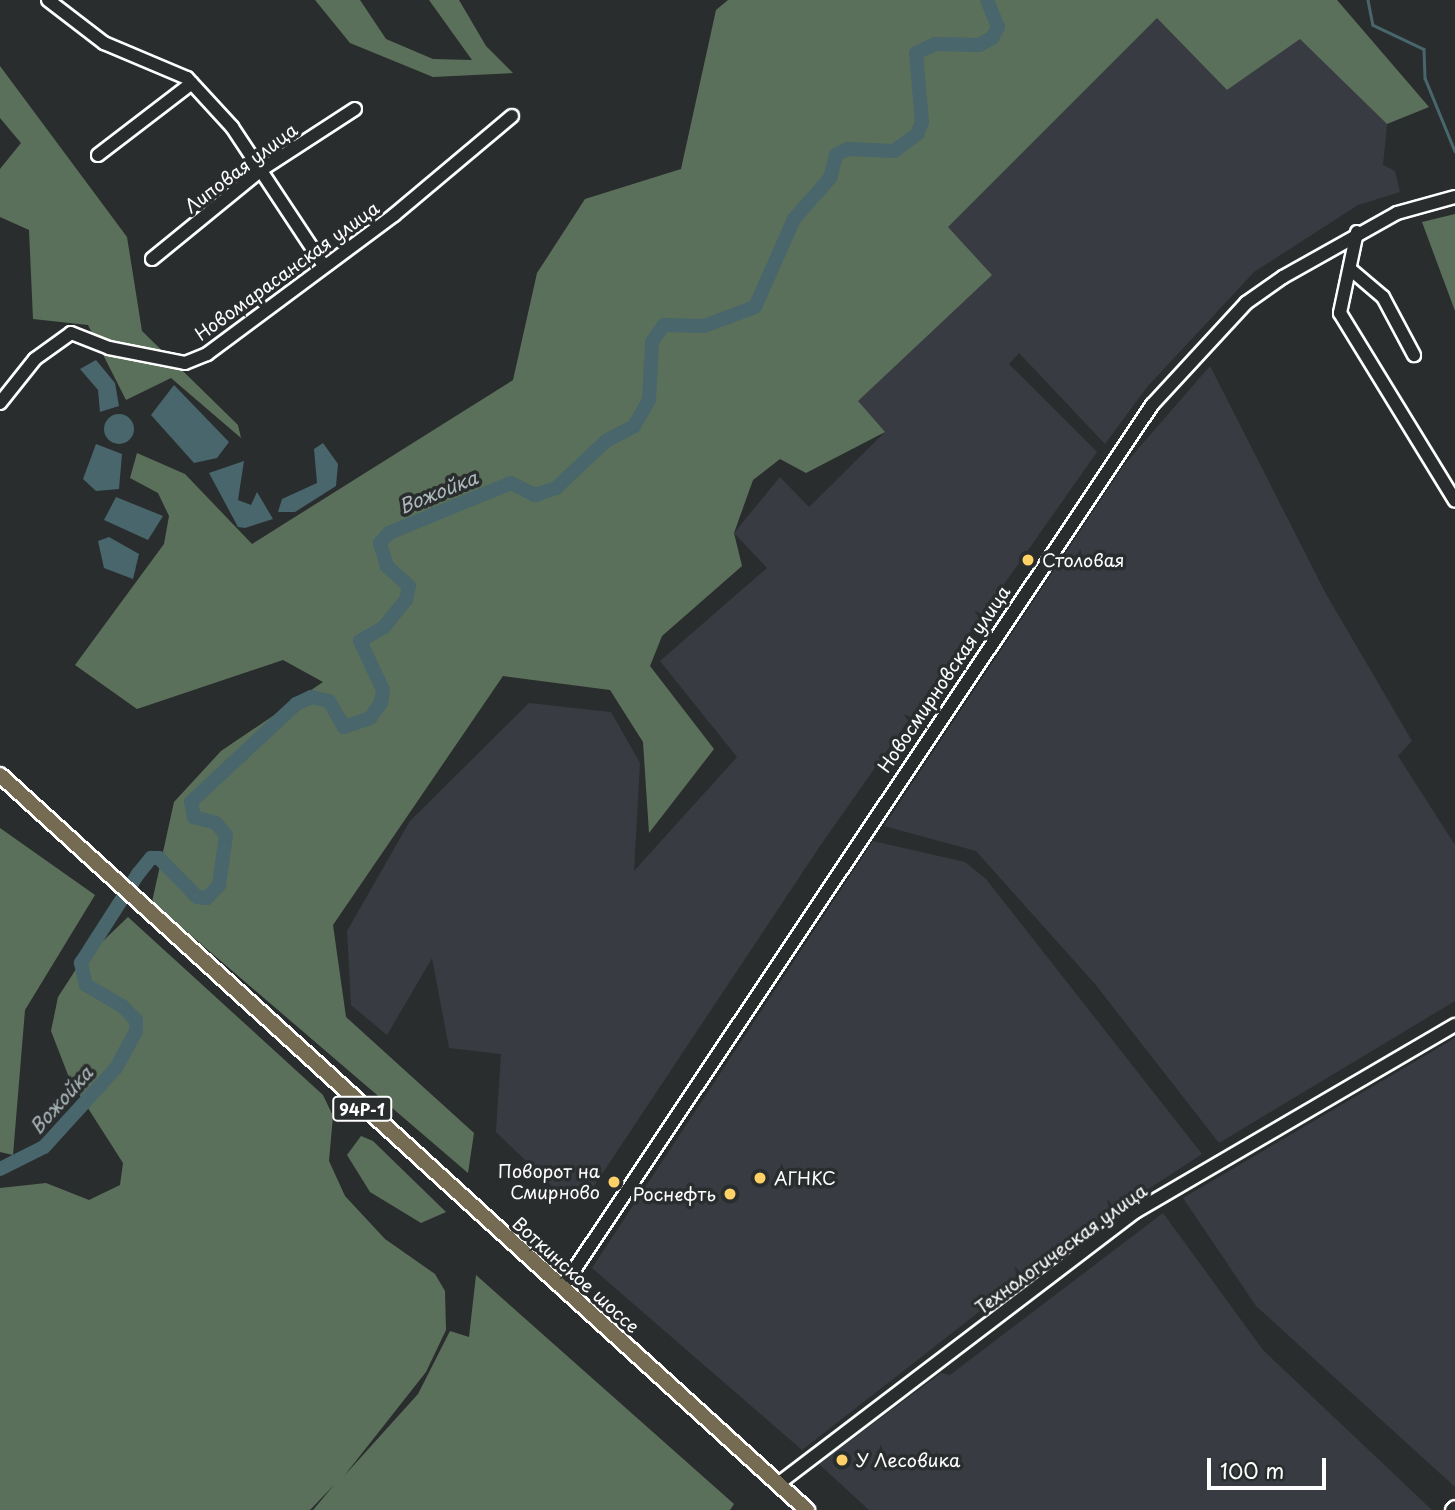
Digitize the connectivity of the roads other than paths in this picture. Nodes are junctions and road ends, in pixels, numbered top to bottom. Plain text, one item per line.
1 (48, 0) edge
2 (192, 83) junction
3 (355, 108) dead end
4 (512, 116) dead end
5 (98, 155) dead end
6 (261, 170) junction
7 (1455, 197) edge
8 (1357, 232) junction
9 (152, 259) dead end
10 (324, 266) junction
11 (1350, 270) junction
12 (1414, 355) dead end
13 (0, 403) edge
14 (1455, 501) edge
15 (0, 775) edge
16 (1455, 1025) edge
17 (562, 1288) junction
18 (778, 1484) junction
19 (807, 1510) edge

1 - 2 street
2 - 5 street
2 - 6 street
3 - 6 street, Липовая улица
4 - 10 street, Новомарасанская улица
6 - 9 street, Липовая улица
6 - 10 street
7 - 8 street, Новосмирновская улица
8 - 11 street
8 - 17 street, Новосмирновская улица
10 - 13 street, Новомарасанская улица
11 - 12 street
11 - 14 street
15 - 17 main road, Воткинское шоссе / 94Р-1
16 - 18 street, Технологическая улица
17 - 18 main road, Воткинское шоссе
18 - 19 main road, Воткинское шоссе

